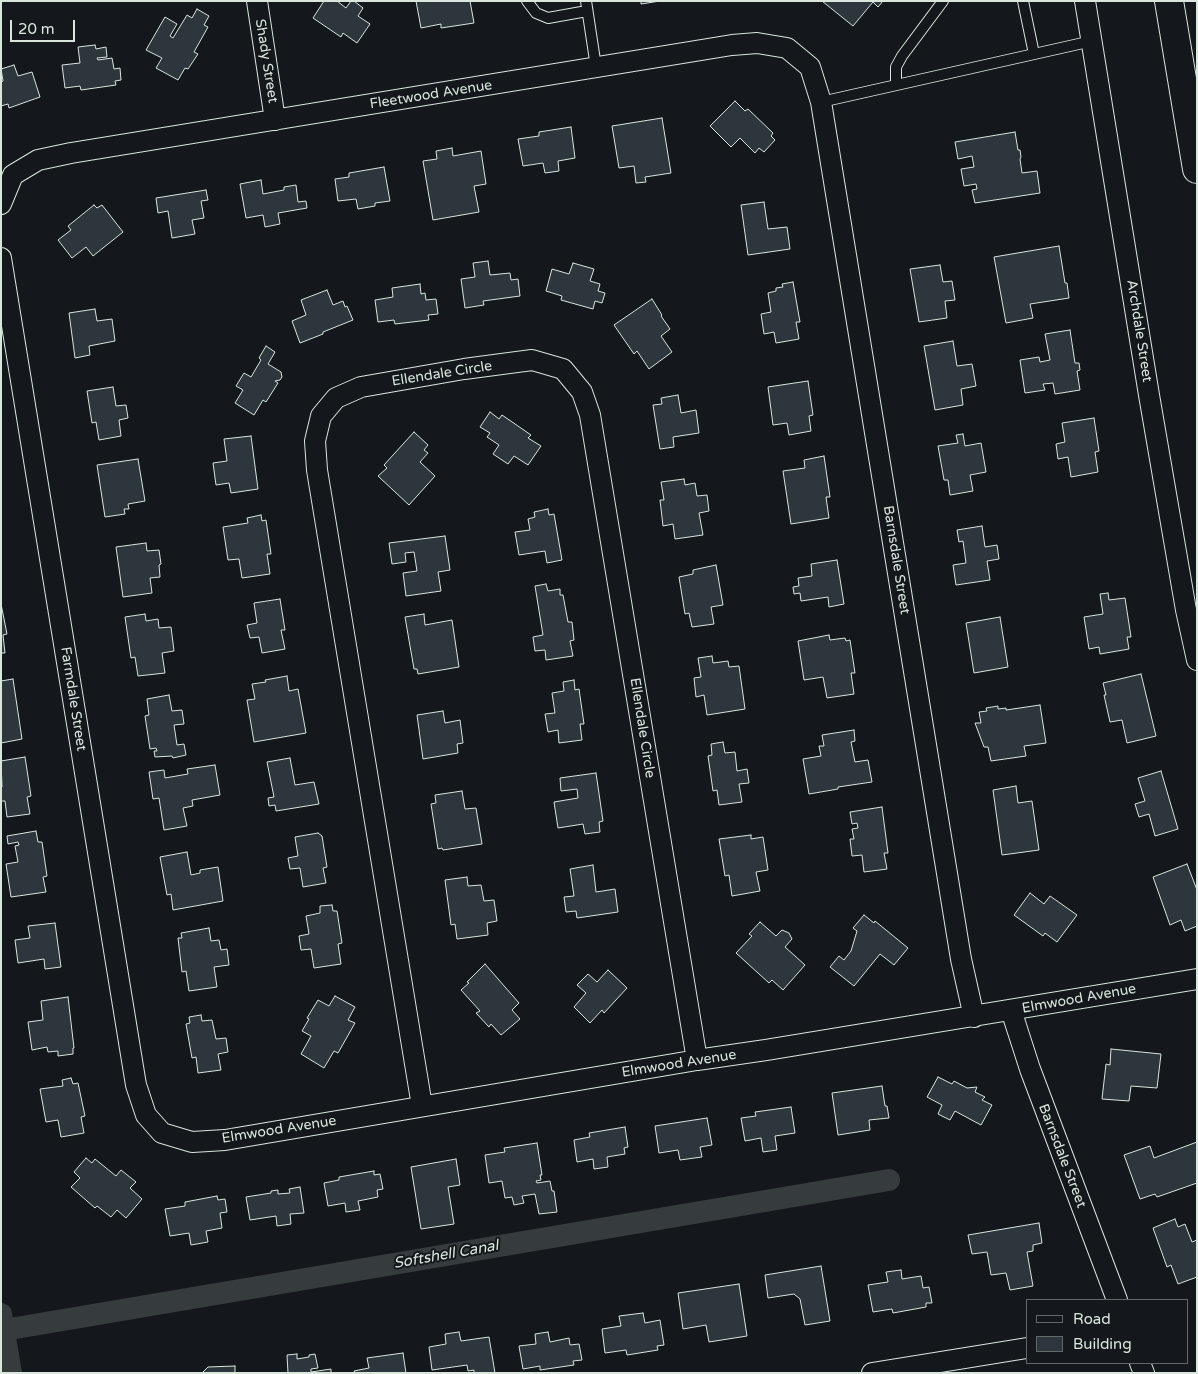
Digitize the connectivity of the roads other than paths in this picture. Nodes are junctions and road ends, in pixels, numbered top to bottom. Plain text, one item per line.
1 (257, 1) edge
2 (527, 1) edge
3 (943, 1) edge
4 (1023, 1) edge
5 (1085, 1) edge
6 (1169, 1) edge
7 (587, 6) edge
8 (1092, 41) junction
9 (1034, 54) junction
10 (596, 68) junction
11 (896, 85) junction
12 (821, 102) junction
13 (275, 120) junction
14 (1197, 169) edge
15 (1, 204) edge
16 (1, 258) edge
17 (1197, 660) edge
18 (1197, 979) edge
19 (1011, 1010) junction
20 (974, 1017) junction
21 (697, 1060) junction
22 (422, 1106) junction
23 (162, 1133) joint
24 (1117, 1299) edge
25 (1026, 1348) edge
26 (872, 1373) edge

1 - 13 street, Shady Street
2 - 7 lane
3 - 11 lane
4 - 9 lane
5 - 8 street, Archdale Street
6 - 14 main road
7 - 10 lane
8 - 9 lane
8 - 17 street, Archdale Street
9 - 11 lane
10 - 12 street, Fleetwood Avenue
10 - 13 street, Fleetwood Avenue
11 - 12 lane
12 - 20 street, Barnsdale Street
13 - 15 street, Fleetwood Avenue
16 - 23 street, Farmdale Street
18 - 19 street, Elmwood Avenue
19 - 20 street, Elmwood Avenue
19 - 24 street, Barnsdale Street
20 - 21 street, Elmwood Avenue
21 - 22 street, Elmwood Avenue
21 - 22 street, Ellendale Circle
22 - 23 street, Elmwood Avenue
25 - 26 street

